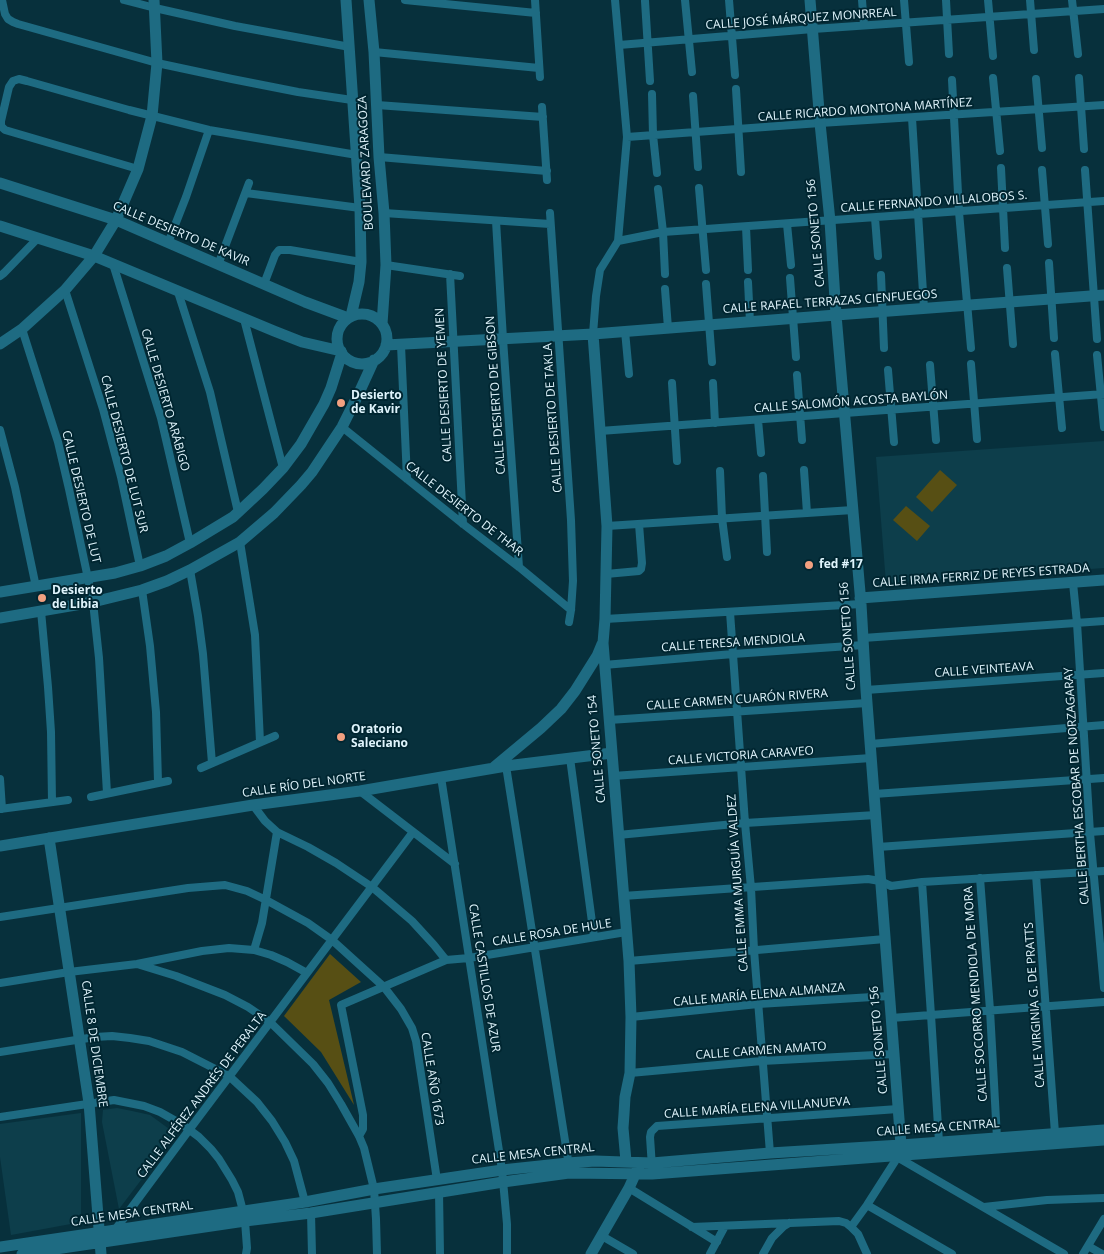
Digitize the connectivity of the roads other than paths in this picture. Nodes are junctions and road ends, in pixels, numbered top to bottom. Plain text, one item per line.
1 (2, 0) edge
2 (124, 0) edge
3 (346, 0) edge
4 (369, 0) edge
5 (405, 0) edge
6 (535, 0) edge
7 (615, 0) edge
8 (686, 0) edge
9 (729, 0) edge
10 (810, 0) edge
11 (862, 0) edge
12 (904, 0) edge
13 (946, 0) edge
14 (988, 0) edge
15 (1030, 0) edge
16 (1072, 0) edge
17 (644, 1) edge
18 (154, 4) edge
19 (1104, 9) edge
20 (1073, 11) junction
21 (536, 13) junction
22 (1031, 14) junction
23 (989, 16) junction
24 (948, 19) junction
25 (907, 22) junction
26 (864, 25) junction
27 (813, 29) junction
28 (732, 35) junction
29 (688, 39) junction
30 (647, 43) junction
31 (619, 45) junction
32 (350, 47) junction
33 (1034, 50) dead end
34 (374, 52) junction
35 (949, 54) dead end
36 (1078, 54) dead end
37 (993, 56) dead end
38 (909, 62) dead end
39 (157, 63) junction
40 (540, 68) junction
41 (692, 72) dead end
42 (736, 75) dead end
43 (540, 77) dead end
44 (993, 78) dead end
45 (1079, 78) dead end
46 (1036, 79) dead end
47 (952, 80) dead end
48 (650, 81) dead end
49 (736, 89) dead end
50 (652, 94) dead end
51 (693, 96) dead end
52 (352, 100) junction
53 (377, 105) junction
54 (1104, 105) edge
55 (1081, 106) junction
56 (542, 108) dead end
57 (1038, 110) junction
58 (997, 112) junction
59 (954, 115) junction
60 (152, 116) junction
61 (542, 117) junction
62 (912, 118) junction
63 (820, 123) junction
64 (209, 130) junction
65 (738, 130) junction
66 (696, 132) junction
67 (653, 135) junction
68 (628, 137) junction
69 (1042, 148) dead end
70 (1084, 149) dead end
71 (1000, 152) dead end
72 (357, 155) junction
73 (379, 157) junction
74 (698, 168) dead end
75 (1001, 168) dead end
76 (138, 169) junction
77 (1042, 170) dead end
78 (1085, 170) dead end
79 (547, 171) junction
80 (657, 172) dead end
81 (741, 172) dead end
82 (548, 180) dead end
83 (0, 183) edge
84 (249, 183) dead end
85 (700, 188) dead end
86 (658, 190) dead end
87 (246, 193) junction
88 (1104, 201) edge
89 (1088, 202) junction
90 (1046, 206) junction
91 (360, 208) junction
92 (1004, 208) junction
93 (959, 212) junction
94 (384, 213) junction
95 (550, 213) dead end
96 (918, 215) junction
97 (875, 218) junction
98 (116, 220) junction
99 (496, 221) junction
100 (830, 221) junction
101 (550, 224) junction
102 (788, 224) junction
103 (0, 226) edge
104 (746, 227) junction
105 (703, 230) junction
106 (663, 232) junction
107 (37, 239) junction
108 (618, 241) junction
109 (168, 242) junction
110 (1048, 244) dead end
111 (1005, 248) dead end
112 (94, 256) junction
113 (878, 256) dead end
114 (361, 262) junction
115 (1049, 263) dead end
116 (113, 264) junction
117 (218, 265) junction
118 (386, 265) junction
119 (791, 265) dead end
120 (1007, 268) dead end
121 (706, 270) dead end
122 (748, 270) dead end
123 (450, 274) junction
124 (665, 274) dead end
125 (881, 275) dead end
126 (0, 276) edge
127 (460, 276) dead end
128 (790, 278) dead end
129 (748, 282) dead end
130 (264, 284) junction
131 (706, 284) dead end
132 (665, 289) dead end
133 (65, 290) junction
134 (178, 292) junction
135 (1099, 296) edge
136 (1051, 299) junction
137 (1009, 302) junction
138 (966, 305) junction
139 (924, 308) junction
140 (883, 311) junction
141 (836, 315) junction
142 (350, 317) junction
143 (794, 318) junction
144 (244, 319) junction
145 (750, 322) junction
146 (382, 324) junction
147 (708, 325) junction
148 (668, 328) junction
149 (22, 329) junction
150 (625, 332) junction
151 (594, 334) junction
152 (558, 336) junction
153 (1054, 338) dead end
154 (503, 339) junction
155 (1097, 339) dead end
156 (453, 342) junction
157 (0, 344) edge
158 (1013, 344) dead end
159 (386, 345) junction
160 (401, 345) junction
161 (884, 348) dead end
162 (971, 348) dead end
163 (342, 352) junction
164 (1055, 354) dead end
165 (1097, 355) dead end
166 (796, 357) dead end
167 (374, 360) junction
168 (712, 362) dead end
169 (971, 364) dead end
170 (930, 365) dead end
171 (888, 370) dead end
172 (629, 374) dead end
173 (797, 374) dead end
174 (672, 383) dead end
175 (712, 383) dead end
176 (1103, 394) edge
177 (1060, 398) junction
178 (974, 404) junction
179 (933, 407) junction
180 (892, 410) junction
181 (845, 414) junction
182 (800, 417) junction
183 (758, 420) junction
184 (715, 423) junction
185 (342, 426) junction
186 (675, 426) junction
187 (1104, 427) edge
188 (1062, 428) dead end
189 (0, 430) edge
190 (600, 431) junction
191 (977, 439) dead end
192 (802, 440) dead end
193 (936, 440) dead end
194 (894, 442) dead end
195 (761, 453) dead end
196 (677, 461) dead end
197 (283, 468) junction
198 (804, 470) dead end
199 (720, 472) dead end
200 (763, 476) dead end
201 (407, 479) junction
202 (853, 510) junction
203 (238, 512) junction
204 (807, 513) junction
205 (765, 516) junction
206 (722, 518) junction
207 (463, 524) junction
208 (639, 524) junction
209 (607, 526) junction
210 (240, 542) junction
211 (190, 544) junction
212 (767, 552) dead end
213 (726, 557) dead end
214 (140, 566) junction
215 (519, 567) junction
216 (190, 570) junction
217 (606, 574) junction
218 (88, 578) junction
219 (1104, 580) edge
220 (1073, 583) junction
221 (36, 587) junction
222 (142, 590) junction
223 (0, 592) edge
224 (861, 601) junction
225 (93, 602) junction
226 (571, 610) junction
227 (41, 611) junction
228 (730, 612) junction
229 (0, 618) edge
230 (605, 619) junction
231 (1104, 621) edge
232 (569, 622) dead end
233 (1077, 623) junction
234 (864, 641) junction
235 (603, 643) junction
236 (734, 654) junction
237 (604, 665) junction
238 (1104, 673) edge
239 (1080, 674) junction
240 (866, 690) junction
241 (867, 702) junction
242 (737, 711) junction
243 (609, 720) junction
244 (1104, 726) edge
245 (1084, 727) junction
246 (275, 736) dead end
247 (260, 742) junction
248 (870, 744) junction
249 (612, 752) junction
250 (570, 758) junction
251 (871, 758) junction
252 (212, 763) junction
253 (506, 766) junction
254 (741, 767) junction
255 (201, 768) dead end
256 (492, 769) junction
257 (614, 776) junction
258 (441, 777) junction
259 (1104, 778) edge
260 (0, 779) edge
261 (1087, 779) junction
262 (168, 781) dead end
263 (158, 782) junction
264 (360, 791) junction
265 (108, 793) junction
266 (874, 794) junction
267 (91, 796) dead end
268 (68, 800) dead end
269 (52, 802) junction
270 (253, 805) junction
271 (1, 809) edge
272 (876, 815) junction
273 (745, 823) junction
274 (1104, 831) edge
275 (277, 832) junction
276 (413, 832) junction
277 (1090, 832) junction
278 (618, 835) junction
279 (49, 838) junction
280 (0, 846) edge
281 (878, 847) junction
282 (455, 864) junction
283 (1104, 871) edge
284 (1094, 872) junction
285 (1036, 875) junction
286 (980, 878) junction
287 (880, 881) junction
288 (922, 882) junction
289 (372, 887) junction
290 (750, 888) junction
291 (623, 896) junction
292 (266, 900) junction
293 (59, 908) junction
294 (0, 917) edge
295 (626, 932) junction
296 (594, 937) junction
297 (885, 939) junction
298 (332, 940) junction
299 (534, 947) junction
300 (254, 950) junction
301 (754, 950) junction
302 (469, 958) junction
303 (446, 960) junction
304 (629, 961) junction
305 (137, 964) junction
306 (69, 972) junction
307 (307, 973) junction
308 (0, 983) edge
309 (384, 987) junction
310 (1104, 988) edge
311 (889, 996) junction
312 (1104, 1002) edge
313 (758, 1004) junction
314 (1046, 1006) junction
315 (990, 1010) junction
316 (931, 1015) junction
317 (631, 1017) junction
318 (891, 1018) junction
319 (270, 1022) junction
320 (80, 1040) junction
321 (0, 1052) edge
322 (894, 1054) junction
323 (762, 1061) junction
324 (630, 1073) junction
325 (229, 1076) junction
326 (89, 1103) junction
327 (898, 1109) junction
328 (0, 1117) edge
329 (766, 1118) junction
330 (189, 1130) junction
331 (1104, 1130) edge
332 (1055, 1133) junction
333 (359, 1136) junction
334 (997, 1138) junction
335 (1104, 1140) edge
336 (939, 1142) junction
337 (899, 1152) junction
338 (770, 1153) junction
339 (626, 1161) junction
340 (648, 1166) junction
341 (569, 1168) junction
342 (502, 1170) junction
343 (636, 1174) junction
344 (437, 1180) junction
345 (503, 1182) junction
346 (629, 1188) junction
347 (374, 1189) junction
348 (439, 1192) junction
349 (1104, 1198) edge
350 (305, 1202) junction
351 (375, 1202) junction
352 (867, 1205) junction
353 (984, 1207) junction
354 (311, 1213) junction
355 (244, 1216) junction
356 (1104, 1219) edge
357 (789, 1223) junction
358 (725, 1226) junction
359 (692, 1227) junction
360 (851, 1227) junction
361 (116, 1230) junction
362 (602, 1236) junction
363 (717, 1242) junction
364 (100, 1243) edge
365 (1088, 1246) junction
366 (0, 1247) edge
367 (22, 1254) edge
368 (246, 1254) edge
369 (312, 1254) edge
370 (377, 1254) edge
371 (440, 1254) edge
372 (507, 1254) edge
373 (591, 1254) edge
374 (633, 1254) edge
375 (710, 1254) edge
376 (763, 1254) edge
377 (867, 1254) edge
378 (952, 1254) edge
379 (1064, 1254) edge
380 (1084, 1254) edge
381 (1102, 1254) edge

1 - 39 street
2 - 18 street
3 - 32 street, BOULEVARD ZARAGOZA
4 - 34 street, BOULEVARD ZARAGOZA
5 - 21 street
6 - 21 street
7 - 31 street
8 - 29 street
9 - 28 street
10 - 27 street, CALLE SONETO 156
11 - 26 street
12 - 25 street
13 - 24 street
14 - 23 street
15 - 22 street
16 - 20 street
17 - 30 street
18 - 32 street
18 - 39 street
19 - 20 street, CALLE JOSÉ MÁRQUEZ MONRREAL
20 - 22 street, CALLE JOSÉ MÁRQUEZ MONRREAL
20 - 36 street
21 - 40 street
22 - 23 street, CALLE JOSÉ MÁRQUEZ MONRREAL
22 - 33 street
23 - 24 street, CALLE JOSÉ MÁRQUEZ MONRREAL
23 - 37 street
24 - 25 street, CALLE JOSÉ MÁRQUEZ MONRREAL
24 - 35 street
25 - 26 street, CALLE JOSÉ MÁRQUEZ MONRREAL
25 - 38 street
26 - 27 street, CALLE JOSÉ MÁRQUEZ MONRREAL
27 - 28 street, CALLE JOSÉ MÁRQUEZ MONRREAL
27 - 63 street, CALLE SONETO 156
28 - 29 street, CALLE JOSÉ MÁRQUEZ MONRREAL
28 - 42 street
29 - 30 street, CALLE JOSÉ MÁRQUEZ MONRREAL
29 - 41 street
30 - 31 street, CALLE JOSÉ MÁRQUEZ MONRREAL
30 - 48 street
31 - 68 street
32 - 52 street, BOULEVARD ZARAGOZA
34 - 40 street
34 - 53 street, BOULEVARD ZARAGOZA
39 - 52 street
39 - 60 street
40 - 43 street
44 - 58 street
45 - 55 street
46 - 57 street
47 - 59 street
49 - 65 street
50 - 67 street
51 - 66 street
52 - 72 street, BOULEVARD ZARAGOZA
53 - 61 street
53 - 73 street, BOULEVARD ZARAGOZA
54 - 55 street, CALLE RICARDO MONTONA MARTÍNEZ
55 - 57 street, CALLE RICARDO MONTONA MARTÍNEZ
55 - 70 street
56 - 61 street
57 - 58 street, CALLE RICARDO MONTONA MARTÍNEZ
57 - 69 street
58 - 59 street, CALLE RICARDO MONTONA MARTÍNEZ
58 - 71 street
59 - 62 street, CALLE RICARDO MONTONA MARTÍNEZ
59 - 93 street
60 - 64 street
60 - 76 street
60 - 76 street
61 - 79 street
62 - 63 street, CALLE RICARDO MONTONA MARTÍNEZ
62 - 96 street
63 - 65 street, CALLE RICARDO MONTONA MARTÍNEZ
63 - 100 street, CALLE SONETO 156
64 - 72 street
64 - 109 street
65 - 66 street, CALLE RICARDO MONTONA MARTÍNEZ
65 - 81 street
66 - 67 street, CALLE RICARDO MONTONA MARTÍNEZ
66 - 74 street
67 - 68 street, CALLE RICARDO MONTONA MARTÍNEZ
67 - 80 street
68 - 108 street
72 - 91 street, BOULEVARD ZARAGOZA
73 - 79 street
73 - 94 street, BOULEVARD ZARAGOZA
75 - 92 street
76 - 98 street
77 - 90 street
78 - 89 street
79 - 82 street
83 - 98 street, CALLE DESIERTO DE KAVIR
84 - 87 street
85 - 105 street
86 - 106 street
87 - 91 street
87 - 117 street
88 - 89 street, CALLE FERNANDO VILLALOBOS S.
89 - 90 street, CALLE FERNANDO VILLALOBOS S.
89 - 135 street
90 - 92 street, CALLE FERNANDO VILLALOBOS S.
90 - 110 street
91 - 114 street, BOULEVARD ZARAGOZA
92 - 93 street, CALLE FERNANDO VILLALOBOS S.
92 - 111 street
93 - 96 street, CALLE FERNANDO VILLALOBOS S.
93 - 138 street
94 - 99 street
94 - 118 street, BOULEVARD ZARAGOZA
95 - 101 street, CALLE DESIERTO DE TAKLA
96 - 97 street, CALLE FERNANDO VILLALOBOS S.
96 - 139 street
97 - 100 street, CALLE FERNANDO VILLALOBOS S.
97 - 113 street
98 - 109 street, CALLE DESIERTO DE KAVIR
98 - 112 street
99 - 101 street
99 - 154 street, CALLE DESIERTO DE GIBSON
100 - 102 street, CALLE FERNANDO VILLALOBOS S.
100 - 141 street, CALLE SONETO 156
101 - 152 street, CALLE DESIERTO DE TAKLA
102 - 104 street, CALLE FERNANDO VILLALOBOS S.
102 - 119 street
103 - 107 street
104 - 105 street, CALLE FERNANDO VILLALOBOS S.
104 - 122 street
105 - 106 street, CALLE FERNANDO VILLALOBOS S.
105 - 121 street
106 - 108 street, CALLE FERNANDO VILLALOBOS S.
106 - 124 street
107 - 112 street
107 - 126 street
108 - 151 street
109 - 117 street, CALLE DESIERTO DE KAVIR
112 - 116 street
112 - 133 street
114 - 130 street
114 - 142 street, BOULEVARD ZARAGOZA
115 - 136 street
116 - 134 street
116 - 211 street, CALLE DESIERTO ARÁBIGO
117 - 130 street, CALLE DESIERTO DE KAVIR
118 - 123 street
118 - 146 street, BOULEVARD ZARAGOZA
120 - 137 street
123 - 127 street
123 - 156 street, CALLE DESIERTO DE YEMEN
125 - 140 street
128 - 143 street
129 - 145 street
130 - 142 street, CALLE DESIERTO DE KAVIR
131 - 147 street
132 - 148 street
133 - 149 street
133 - 214 street, CALLE DESIERTO DE LUT SUR
134 - 144 street
134 - 203 street
135 - 136 street, CALLE RAFAEL TERRAZAS CIENFUEGOS
135 - 155 street
136 - 137 street, CALLE RAFAEL TERRAZAS CIENFUEGOS
136 - 153 street
137 - 138 street, CALLE RAFAEL TERRAZAS CIENFUEGOS
137 - 158 street
138 - 139 street, CALLE RAFAEL TERRAZAS CIENFUEGOS
138 - 162 street
139 - 140 street, CALLE RAFAEL TERRAZAS CIENFUEGOS
140 - 141 street, CALLE RAFAEL TERRAZAS CIENFUEGOS
140 - 161 street
141 - 143 street, CALLE RAFAEL TERRAZAS CIENFUEGOS
141 - 181 street, CALLE SONETO 156
142 - 146 street
142 - 163 street
143 - 145 street, CALLE RAFAEL TERRAZAS CIENFUEGOS
143 - 166 street
144 - 163 street
144 - 197 street
145 - 147 street, CALLE RAFAEL TERRAZAS CIENFUEGOS
146 - 159 street
147 - 148 street, CALLE RAFAEL TERRAZAS CIENFUEGOS
147 - 168 street
148 - 150 street, CALLE RAFAEL TERRAZAS CIENFUEGOS
149 - 157 street
149 - 218 street, CALLE DESIERTO DE LUT
150 - 151 street, CALLE RAFAEL TERRAZAS CIENFUEGOS
150 - 172 street
151 - 152 street, CALLE RAFAEL TERRAZAS CIENFUEGOS
151 - 190 street, CALLE SONETO 154
152 - 154 street
152 - 226 street, CALLE DESIERTO DE TAKLA
154 - 156 street
154 - 215 street, CALLE DESIERTO DE GIBSON
156 - 160 street
156 - 207 street, CALLE DESIERTO DE YEMEN
159 - 160 street
159 - 167 street
160 - 201 street
163 - 167 street
163 - 197 street
164 - 177 street
165 - 176 street
167 - 185 street
169 - 178 street
170 - 179 street
171 - 180 street
173 - 182 street
174 - 186 street
175 - 184 street
176 - 177 street, CALLE SALOMÓN ACOSTA BAYLÓN
176 - 187 street
177 - 178 street, CALLE SALOMÓN ACOSTA BAYLÓN
177 - 188 street
178 - 179 street, CALLE SALOMÓN ACOSTA BAYLÓN
178 - 191 street
179 - 180 street, CALLE SALOMÓN ACOSTA BAYLÓN
179 - 193 street
180 - 181 street, CALLE SALOMÓN ACOSTA BAYLÓN
180 - 194 street
181 - 182 street, CALLE SALOMÓN ACOSTA BAYLÓN
181 - 202 street, CALLE SONETO 156
182 - 183 street, CALLE SALOMÓN ACOSTA BAYLÓN
182 - 192 street
183 - 184 street, CALLE SALOMÓN ACOSTA BAYLÓN
183 - 195 street
184 - 186 street, CALLE SALOMÓN ACOSTA BAYLÓN
185 - 201 street, CALLE DESIERTO DE THAR
185 - 210 street
186 - 190 street, CALLE SALOMÓN ACOSTA BAYLÓN
186 - 196 street
189 - 221 street
190 - 209 street, CALLE SONETO 154
197 - 203 street
198 - 204 street
199 - 206 street
200 - 205 street
201 - 207 street, CALLE DESIERTO DE THAR
202 - 204 street
202 - 224 street, CALLE SONETO 156
203 - 211 street
204 - 205 street
205 - 206 street
205 - 212 street
206 - 208 street
206 - 213 street
207 - 215 street, CALLE DESIERTO DE THAR
208 - 209 street
208 - 217 street
209 - 217 street, CALLE SONETO 154
210 - 216 street
210 - 247 street
211 - 214 street
214 - 218 street
215 - 226 street, CALLE DESIERTO DE THAR
216 - 222 street
216 - 252 street
217 - 230 street, CALLE SONETO 154
218 - 221 street
218 - 225 street, CALLE DESIERTO DE LUT
219 - 220 street, CALLE IRMA FERRIZ DE REYES ESTRADA
220 - 224 street, CALLE IRMA FERRIZ DE REYES ESTRADA
220 - 233 street, CALLE BERTHA ESCOBAR DE NORZAGARAY
221 - 223 street
222 - 225 street
222 - 263 street
224 - 228 street, CALLE IRMA FERRIZ DE REYES ESTRADA
224 - 234 street, CALLE SONETO 156
225 - 227 street
225 - 265 street, CALLE DESIERTO DE LUT
226 - 232 street, CALLE DESIERTO DE TAKLA
227 - 229 street
227 - 269 street
228 - 230 street, CALLE IRMA FERRIZ DE REYES ESTRADA
228 - 236 street, CALLE EMMA MURGUÍA VALDEZ
230 - 235 street, CALLE SONETO 154
231 - 233 street, CALLE TERESA MENDIOLA
233 - 234 street, CALLE TERESA MENDIOLA
233 - 239 street, CALLE BERTHA ESCOBAR DE NORZAGARAY
234 - 236 street, CALLE TERESA MENDIOLA
234 - 240 street, CALLE SONETO 156
235 - 237 street, CALLE SONETO 154
235 - 256 street
236 - 237 street, CALLE TERESA MENDIOLA
236 - 242 street, CALLE EMMA MURGUÍA VALDEZ
237 - 243 street, CALLE SONETO 154
238 - 239 street, CALLE VEINTEAVA
239 - 240 street, CALLE VEINTEAVA
239 - 245 street, CALLE BERTHA ESCOBAR DE NORZAGARAY
240 - 241 street, CALLE SONETO 156
241 - 242 street, CALLE CARMEN CUARÓN RIVERA
241 - 248 street, CALLE SONETO 156
242 - 243 street, CALLE CARMEN CUARÓN RIVERA
242 - 254 street, CALLE EMMA MURGUÍA VALDEZ
243 - 249 street, CALLE SONETO 154
244 - 245 street
245 - 248 street
245 - 261 street, CALLE BERTHA ESCOBAR DE NORZAGARAY
246 - 247 street
247 - 252 street
248 - 251 street, CALLE SONETO 156
249 - 250 street, CALLE RÍO DEL NORTE
249 - 257 street, CALLE SONETO 154
250 - 253 street, CALLE RÍO DEL NORTE
250 - 296 street
251 - 254 street, CALLE VICTORIA CARAVEO
251 - 266 street, CALLE SONETO 156
252 - 255 street
253 - 256 street, CALLE RÍO DEL NORTE
253 - 299 street
254 - 257 street, CALLE VICTORIA CARAVEO
254 - 273 street, CALLE EMMA MURGUÍA VALDEZ
256 - 258 street, CALLE RÍO DEL NORTE
257 - 278 street, CALLE SONETO 154
258 - 264 street, CALLE RÍO DEL NORTE
258 - 282 street, CALLE CASTILLOS DE AZUR
259 - 261 street
260 - 271 street
261 - 266 street
261 - 277 street, CALLE BERTHA ESCOBAR DE NORZAGARAY
262 - 263 street
263 - 265 street
264 - 270 street, CALLE RÍO DEL NORTE
264 - 276 street
265 - 267 street
266 - 272 street, CALLE SONETO 156
268 - 269 street
269 - 271 street
270 - 275 street, CALLE RÍO DEL NORTE
270 - 279 street, CALLE RÍO DEL NORTE
272 - 273 street
272 - 281 street, CALLE SONETO 156
273 - 278 street
273 - 290 street, CALLE EMMA MURGUÍA VALDEZ
274 - 277 street
275 - 289 street, CALLE RÍO DEL NORTE
275 - 292 street
276 - 282 street
276 - 289 street, CALLE ALFÉREZ ANDRÉS DE PERALTA
277 - 281 street
277 - 284 street, CALLE BERTHA ESCOBAR DE NORZAGARAY
278 - 291 street, CALLE SONETO 154
279 - 280 street, CALLE RÍO DEL NORTE
279 - 293 street, CALLE 8 DE DICIEMBRE
281 - 287 street, CALLE SONETO 156
282 - 302 street, CALLE CASTILLOS DE AZUR
283 - 284 street
284 - 285 street
284 - 310 street, CALLE BERTHA ESCOBAR DE NORZAGARAY
285 - 286 street
285 - 314 street, CALLE VIRGINIA G. DE PRATTS
286 - 288 street
286 - 315 street, CALLE SOCORRO MENDIOLA DE MORA
287 - 288 street
287 - 290 street
287 - 297 street, CALLE SONETO 156
288 - 316 street
289 - 298 street, CALLE ALFÉREZ ANDRÉS DE PERALTA
289 - 303 street, CALLE RÍO DEL NORTE
290 - 291 street
290 - 301 street, CALLE EMMA MURGUÍA VALDEZ
291 - 295 street, CALLE SONETO 154
292 - 293 street, CALLE AÑO 1673
292 - 298 street, CALLE AÑO 1673
292 - 300 street
293 - 294 street, CALLE AÑO 1673
293 - 306 street, CALLE 8 DE DICIEMBRE
295 - 296 street, CALLE ROSA DE HULE
295 - 304 street, CALLE SONETO 154
296 - 299 street, CALLE ROSA DE HULE
297 - 301 street
297 - 311 street, CALLE SONETO 156
298 - 307 street, CALLE ALFÉREZ ANDRÉS DE PERALTA
298 - 309 street, CALLE AÑO 1673
299 - 302 street, CALLE ROSA DE HULE
299 - 341 street
300 - 305 street
300 - 307 street
301 - 304 street
301 - 313 street, CALLE EMMA MURGUÍA VALDEZ
302 - 303 street, CALLE ROSA DE HULE
302 - 342 street, CALLE CASTILLOS DE AZUR
303 - 309 street, CALLE ROSA DE HULE
304 - 317 street, CALLE SONETO 154
305 - 306 street
305 - 319 street
306 - 308 street
306 - 320 street, CALLE 8 DE DICIEMBRE
307 - 319 street, CALLE ALFÉREZ ANDRÉS DE PERALTA
309 - 333 street, CALLE ROSA DE HULE
309 - 344 street, CALLE AÑO 1673
311 - 313 street, CALLE MARÍA ELENA ALMANZA
311 - 318 street, CALLE SONETO 156
312 - 314 street
313 - 317 street, CALLE MARÍA ELENA ALMANZA
313 - 323 street, CALLE EMMA MURGUÍA VALDEZ
314 - 315 street
314 - 332 street, CALLE VIRGINIA G. DE PRATTS
315 - 316 street
315 - 334 street, CALLE SOCORRO MENDIOLA DE MORA
316 - 318 street
316 - 336 street
317 - 324 street, CALLE SONETO 154
318 - 322 street, CALLE SONETO 156
319 - 325 street, CALLE ALFÉREZ ANDRÉS DE PERALTA
319 - 333 street
320 - 321 street
320 - 325 street
320 - 326 street, CALLE 8 DE DICIEMBRE
322 - 323 street, CALLE CARMEN AMATO
322 - 327 street, CALLE SONETO 156
323 - 324 street, CALLE CARMEN AMATO
323 - 329 street, CALLE EMMA MURGUÍA VALDEZ
324 - 339 street, CALLE SONETO 154
325 - 330 street, CALLE ALFÉREZ ANDRÉS DE PERALTA
325 - 350 street
326 - 328 street
326 - 330 street
326 - 364 street, CALLE 8 DE DICIEMBRE
327 - 329 street, CALLE MARÍA ELENA VILLANUEVA
327 - 337 street, CALLE SONETO 156
329 - 338 street, CALLE EMMA MURGUÍA VALDEZ
329 - 340 street, CALLE MARÍA ELENA VILLANUEVA
330 - 355 street
330 - 361 street, CALLE ALFÉREZ ANDRÉS DE PERALTA
331 - 332 street, CALLE MESA CENTRAL
332 - 334 street, CALLE MESA CENTRAL
333 - 347 street
334 - 336 street, CALLE MESA CENTRAL
335 - 337 street, CALLE MESA CENTRAL
336 - 337 street, CALLE MESA CENTRAL
337 - 338 street, CALLE MESA CENTRAL
337 - 340 street, CALLE MESA CENTRAL
337 - 352 street
337 - 353 street
338 - 340 street, CALLE MESA CENTRAL
339 - 340 street, CALLE MESA CENTRAL
339 - 341 street, CALLE MESA CENTRAL
340 - 343 street
341 - 342 street, CALLE MESA CENTRAL
341 - 343 street, CALLE MESA CENTRAL
341 - 345 street, CALLE MESA CENTRAL
342 - 344 street, CALLE MESA CENTRAL
342 - 345 street, CALLE CASTILLOS DE AZUR
343 - 346 street
344 - 347 street, CALLE MESA CENTRAL
345 - 348 street, CALLE MESA CENTRAL
345 - 372 street, CALLE CASTILLOS DE AZUR
346 - 359 street
346 - 362 street
347 - 350 street, CALLE MESA CENTRAL
347 - 351 street
348 - 351 street, CALLE MESA CENTRAL
348 - 371 street
349 - 353 street
350 - 355 street, CALLE MESA CENTRAL
351 - 354 street, CALLE MESA CENTRAL
351 - 370 street
352 - 360 street
352 - 378 street
353 - 379 street
354 - 355 street, CALLE MESA CENTRAL
354 - 369 street
355 - 361 street, CALLE MESA CENTRAL
355 - 364 street, CALLE MESA CENTRAL
355 - 368 street
356 - 365 street
357 - 358 street
357 - 360 street
357 - 376 street
358 - 359 street
358 - 363 street
359 - 363 street
360 - 377 street
361 - 364 street, CALLE MESA CENTRAL
362 - 373 street
362 - 374 street
363 - 375 street
364 - 366 street, CALLE MESA CENTRAL
364 - 367 street, CALLE MESA CENTRAL
365 - 380 street
365 - 381 street

